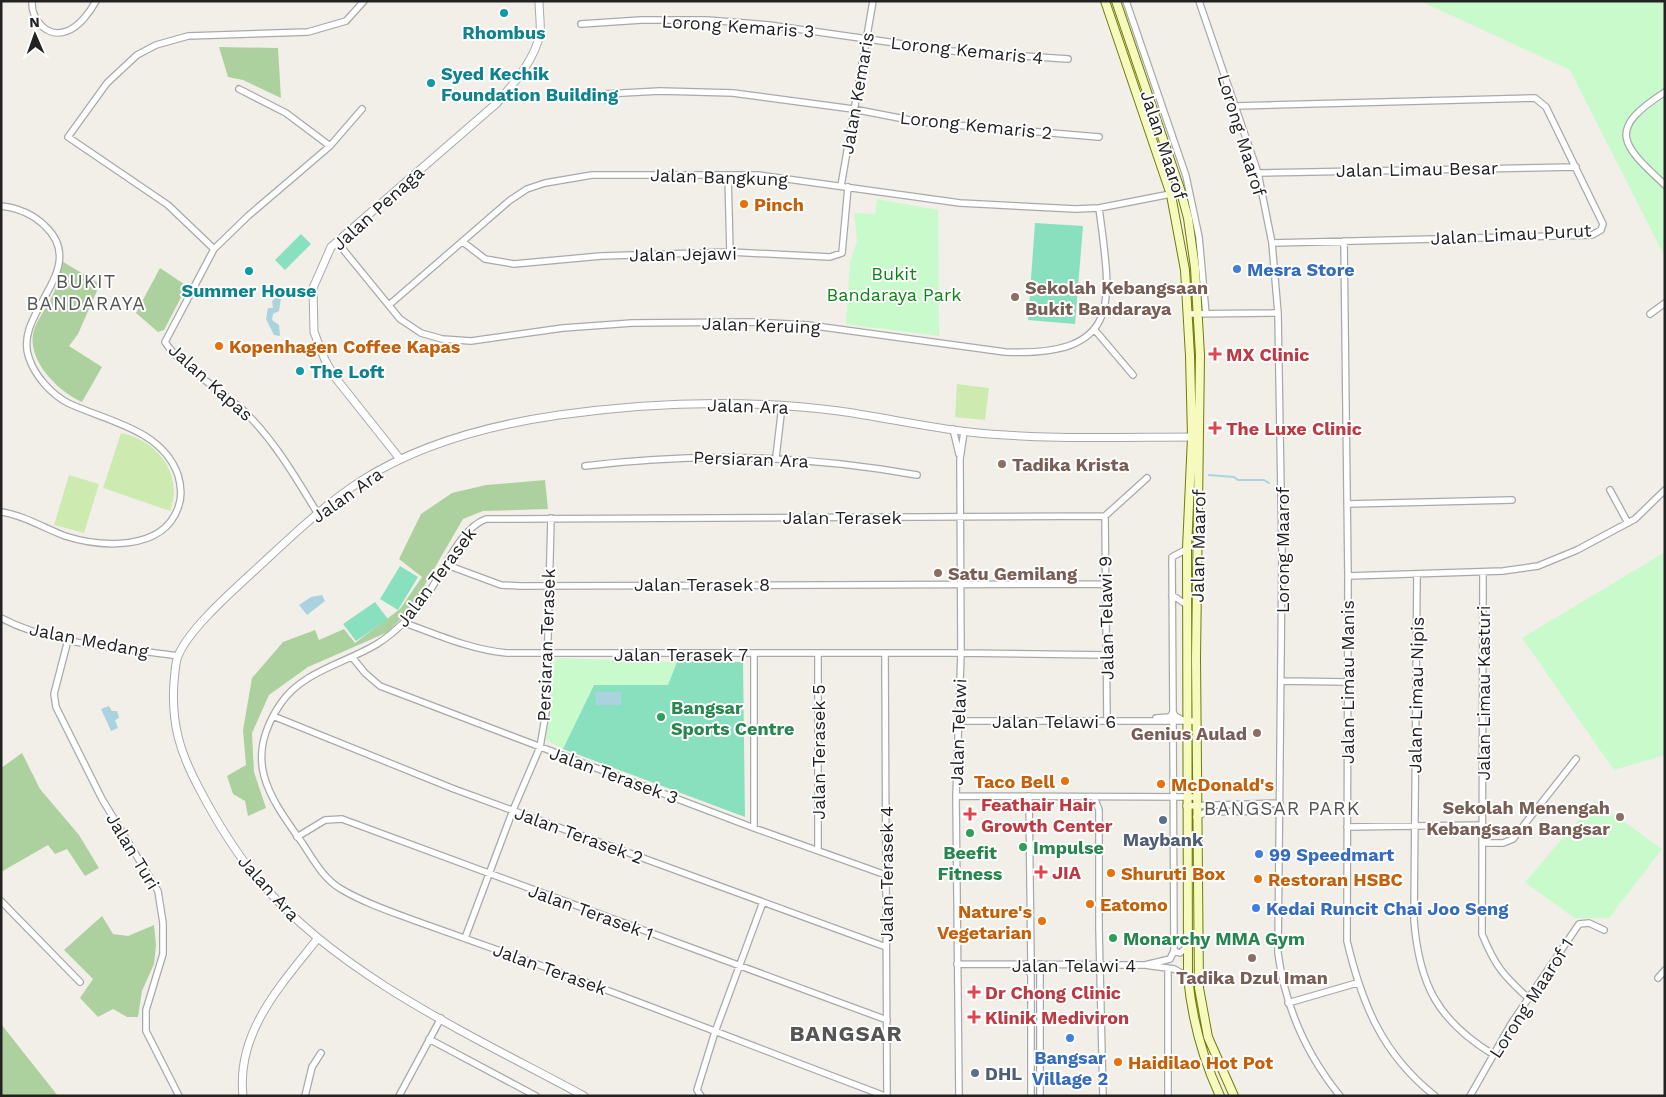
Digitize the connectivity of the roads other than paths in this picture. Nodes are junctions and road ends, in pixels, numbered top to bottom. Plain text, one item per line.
1 (32, 1) edge
2 (96, 1) edge
3 (364, 1) edge
4 (539, 1) edge
5 (873, 1) edge
6 (1105, 1) edge
7 (1116, 1) edge
8 (1126, 1) edge
9 (1199, 1) edge
10 (581, 24) dead end
11 (866, 38) junction
12 (1068, 59) dead end
13 (239, 89) dead end
14 (1665, 92) edge
15 (585, 95) dead end
16 (1236, 106) junction
17 (362, 109) dead end
18 (853, 109) junction
19 (1099, 137) dead end
20 (330, 146) junction
21 (1576, 167) junction
22 (1258, 173) junction
23 (728, 175) junction
24 (1665, 184) edge
25 (841, 186) junction
26 (848, 187) junction
27 (1181, 192) junction
28 (1172, 195) junction
29 (1, 206) edge
30 (1099, 208) junction
31 (1344, 241) junction
32 (337, 242) junction
33 (462, 242) junction
34 (1272, 243) junction
35 (214, 249) junction
36 (730, 252) junction
37 (1665, 303) edge
38 (388, 305) junction
39 (1278, 313) junction
40 (1188, 314) junction
41 (1202, 314) junction
42 (1650, 314) dead end
43 (1094, 329) junction
44 (1133, 376) dead end
45 (782, 406) junction
46 (953, 429) junction
47 (964, 432) junction
48 (1192, 437) junction
49 (1201, 437) junction
50 (776, 457) junction
51 (400, 459) junction
52 (960, 459) junction
53 (585, 466) dead end
54 (917, 475) dead end
55 (1147, 478) dead end
56 (1610, 490) dead end
57 (1665, 490) edge
58 (1512, 500) dead end
59 (1347, 504) junction
60 (1, 512) edge
61 (318, 514) junction
62 (1105, 516) junction
63 (960, 517) junction
64 (551, 518) junction
65 (1628, 523) junction
66 (1187, 549) junction
67 (446, 566) junction
68 (1483, 572) junction
69 (1417, 575) junction
70 (1348, 576) junction
71 (961, 584) junction
72 (1106, 584) junction
73 (549, 586) junction
74 (1172, 596) junction
75 (1187, 605) junction
76 (1, 618) edge
77 (405, 623) junction
78 (68, 640) junction
79 (754, 653) junction
80 (818, 653) junction
81 (885, 653) junction
82 (961, 653) junction
83 (547, 654) junction
84 (1107, 655) junction
85 (178, 656) junction
86 (352, 657) junction
87 (1281, 681) junction
88 (1348, 682) junction
89 (1173, 712) junction
90 (273, 716) junction
91 (1107, 721) junction
92 (1173, 721) junction
93 (1196, 721) junction
94 (960, 722) junction
95 (1147, 722) junction
96 (1186, 722) junction
97 (540, 747) junction
98 (1576, 759) dead end
99 (956, 796) junction
100 (1029, 796) junction
101 (1094, 797) junction
102 (1172, 797) junction
103 (1186, 797) junction
104 (1196, 797) junction
105 (1280, 804) junction
106 (1186, 806) junction
107 (1196, 806) junction
108 (1266, 807) junction
109 (513, 810) junction
110 (1280, 811) junction
111 (1196, 817) junction
112 (1483, 825) junction
113 (1415, 826) junction
114 (1347, 827) junction
115 (754, 828) junction
116 (297, 837) junction
117 (1482, 843) junction
118 (818, 850) junction
119 (489, 875) junction
120 (886, 875) junction
121 (1, 901) edge
122 (763, 902) junction
123 (1604, 930) dead end
124 (318, 938) junction
125 (465, 938) junction
126 (1188, 947) junction
127 (886, 948) junction
128 (1174, 952) junction
129 (958, 964) junction
130 (1018, 964) junction
131 (1031, 964) junction
132 (1040, 964) junction
133 (1100, 964) junction
134 (1145, 965) junction
135 (739, 966) junction
136 (1168, 968) junction
137 (1665, 970) edge
138 (1188, 977) junction
139 (1658, 978) dead end
140 (80, 982) dead end
141 (1357, 983) junction
142 (1528, 998) junction
143 (1288, 1003) junction
144 (441, 1018) junction
145 (886, 1020) junction
146 (715, 1032) junction
147 (430, 1039) junction
148 (320, 1053) dead end
149 (1494, 1055) junction
150 (179, 1096) edge
151 (244, 1096) edge
152 (305, 1096) edge
153 (399, 1096) edge
154 (536, 1096) edge
155 (584, 1096) edge
156 (701, 1096) edge
157 (886, 1096) edge
158 (959, 1096) edge
159 (1032, 1096) edge
160 (1040, 1096) edge
161 (1103, 1096) edge
162 (1168, 1096) edge
163 (1220, 1096) edge
164 (1234, 1096) edge
165 (1340, 1096) edge
166 (1435, 1096) edge
167 (1470, 1096) edge

1 - 2 street
3 - 35 street
4 - 32 street, Jalan Penaga
5 - 11 street, Jalan Kemaris
6 - 28 main road, Jalan Maarof
7 - 27 main road, Jalan Maarof
8 - 41 street, Jalan Maarof
9 - 16 street, Lorong Maarof
10 - 11 street, Lorong Kemaris 3
11 - 12 street, Lorong Kemaris 4
11 - 18 street, Jalan Kemaris
13 - 20 street
14 - 24 street
15 - 18 street, Lorong Kemaris 2
16 - 21 street, Jalan Limau Purut
16 - 22 street, Lorong Maarof
17 - 20 street, Jalan Kapas
18 - 19 street, Lorong Kemaris 2
18 - 25 street, Jalan Kemaris
20 - 35 street, Jalan Kapas
21 - 22 street, Jalan Limau Besar
21 - 31 street, Jalan Limau Purut
22 - 34 street, Lorong Maarof
23 - 25 street, Jalan Bangkung
23 - 33 street, Jalan Bangkung
23 - 36 street
25 - 26 street, Jalan Bangkung
26 - 30 street, Jalan Bangkung
26 - 36 street, Jalan Jejawi
27 - 28 street, Jalan Bangkung
27 - 41 main road, Jalan Maarof
28 - 30 street, Jalan Bangkung
28 - 40 main road, Jalan Maarof
29 - 60 street
30 - 43 street, Jalan Keruing
31 - 34 street, Jalan Limau Purut
31 - 59 street, Jalan Limau Manis
32 - 38 street, Jalan Keruing
32 - 51 street, Jalan Penaga
33 - 36 street, Jalan Jejawi
33 - 38 street, Jalan Bangkung
34 - 39 street, Lorong Maarof
35 - 61 street, Jalan Kapas
37 - 42 street
38 - 43 street, Jalan Keruing
39 - 41 street
39 - 87 street, Lorong Maarof
40 - 41 street
40 - 48 main road, Jalan Maarof
41 - 49 main road, Jalan Maarof
43 - 44 street
45 - 46 street, Jalan Ara
45 - 50 street, Persiaran Ara
45 - 51 street, Jalan Ara
46 - 47 street, Jalan Ara
46 - 52 street, Jalan Telawi
47 - 48 street, Jalan Ara
47 - 52 street, Jalan Telawi
48 - 49 street, Jalan Ara
48 - 66 main road, Jalan Maarof
49 - 93 main road, Jalan Maarof
50 - 53 street, Persiaran Ara
50 - 54 street, Persiaran Ara
51 - 61 street, Jalan Ara
52 - 63 street, Jalan Telawi
55 - 62 street
56 - 65 street
57 - 65 street
58 - 59 street
59 - 70 street, Jalan Limau Manis
61 - 85 street, Jalan Ara
62 - 63 street
62 - 72 street, Jalan Telawi 9
63 - 64 street, Jalan Terasek
63 - 71 street, Jalan Telawi
64 - 67 street, Jalan Terasek
64 - 73 street, Persiaran Terasek
65 - 68 street
66 - 74 street
66 - 75 main road, Jalan Maarof
67 - 73 street, Jalan Terasek 8
67 - 77 street, Jalan Terasek
68 - 69 street
68 - 112 street, Jalan Limau Kasturi
69 - 70 street
69 - 113 street, Jalan Limau Nipis
70 - 88 street, Jalan Limau Manis
71 - 72 street, Jalan Terasek 8
71 - 73 street, Jalan Terasek 8
71 - 82 street, Jalan Telawi
72 - 84 street, Jalan Telawi 9
73 - 83 street, Persiaran Terasek
74 - 75 street
74 - 89 street
75 - 96 main road, Jalan Maarof
76 - 78 street, Jalan Medang
77 - 83 street, Jalan Terasek 7
77 - 86 street, Jalan Terasek
78 - 85 street, Jalan Medang
78 - 150 street, Jalan Turi
79 - 80 street, Jalan Terasek 7
79 - 83 street, Jalan Terasek 7
79 - 115 street
80 - 81 street, Jalan Terasek 7
80 - 118 street, Jalan Terasek 5
81 - 82 street, Jalan Terasek 7
81 - 120 street, Jalan Terasek 4
82 - 84 street, Jalan Terasek 7
82 - 94 street, Jalan Telawi
83 - 97 street, Persiaran Terasek
84 - 91 street, Jalan Telawi 9
85 - 124 street, Jalan Ara
86 - 90 street, Jalan Terasek
86 - 97 street, Jalan Terasek 3
87 - 88 street
87 - 105 street, Lorong Maarof
88 - 114 street, Jalan Limau Manis
89 - 95 street, Jalan Telawi 6
89 - 96 street
90 - 109 street, Jalan Terasek 2
90 - 116 street, Jalan Terasek
91 - 94 street, Jalan Telawi 6
91 - 95 street, Jalan Telawi 6
92 - 95 street, Jalan Telawi 6
92 - 96 street, Jalan Telawi 6
92 - 102 street
93 - 96 street, Jalan Telawi 6
93 - 104 main road, Jalan Maarof
94 - 99 street, Jalan Telawi
96 - 103 main road, Jalan Maarof
97 - 109 street, Persiaran Terasek
97 - 115 street, Jalan Terasek 3
98 - 117 street
99 - 100 street
99 - 129 street, Jalan Telawi
100 - 101 street
100 - 131 street
101 - 102 street
101 - 133 street
102 - 103 street
102 - 128 street
103 - 104 street
103 - 106 main road, Jalan Maarof
104 - 107 main road, Jalan Maarof
105 - 108 street
105 - 110 street, Lorong Maarof
106 - 107 street
106 - 126 main road, Jalan Maarof
107 - 108 street
107 - 111 main road, Jalan Maarof
108 - 110 street
108 - 111 street
109 - 119 street, Persiaran Terasek
109 - 122 street, Jalan Terasek 2
110 - 143 street, Lorong Maarof
111 - 164 main road, Jalan Maarof
112 - 113 street
112 - 117 street, Jalan Limau Kasturi
113 - 114 street
113 - 149 street, Jalan Limau Nipis
114 - 141 street, Jalan Limau Manis
115 - 118 street, Jalan Terasek 3
116 - 119 street, Jalan Terasek 1
116 - 125 street, Jalan Terasek
117 - 142 street, Jalan Limau Kasturi
118 - 120 street, Jalan Terasek 3
119 - 125 street, Persiaran Terasek
119 - 135 street, Jalan Terasek 1
120 - 127 street, Jalan Terasek 4
121 - 140 street
122 - 127 street, Jalan Terasek 2
122 - 135 street
123 - 142 street, Lorong Maarof 1
124 - 144 street, Jalan Ara
124 - 151 street
125 - 146 street, Jalan Terasek
126 - 128 street
126 - 138 main road, Jalan Maarof
127 - 145 street, Jalan Terasek 4
128 - 134 street
129 - 130 street, Jalan Telawi 4
129 - 158 street, Jalan Telawi
130 - 131 street, Jalan Telawi 4
130 - 159 street
131 - 132 street, Jalan Telawi 4
132 - 133 street, Jalan Telawi 4
132 - 160 street
133 - 134 street, Jalan Telawi 4
133 - 161 street
134 - 136 street, Jalan Telawi 4
135 - 145 street, Jalan Terasek 1
135 - 146 street
136 - 138 street, Jalan Telawi 4
136 - 162 street
137 - 139 street
138 - 163 main road, Jalan Maarof
141 - 143 street
141 - 166 street, Jalan Limau Manis
142 - 149 street, Lorong Maarof 1
143 - 165 street, Lorong Maarof
144 - 147 street
144 - 155 street, Jalan Ara
145 - 157 street, Jalan Terasek 4
146 - 156 street
146 - 157 street, Jalan Terasek
147 - 153 street
147 - 154 street
148 - 152 street
149 - 167 street, Lorong Maarof 1

